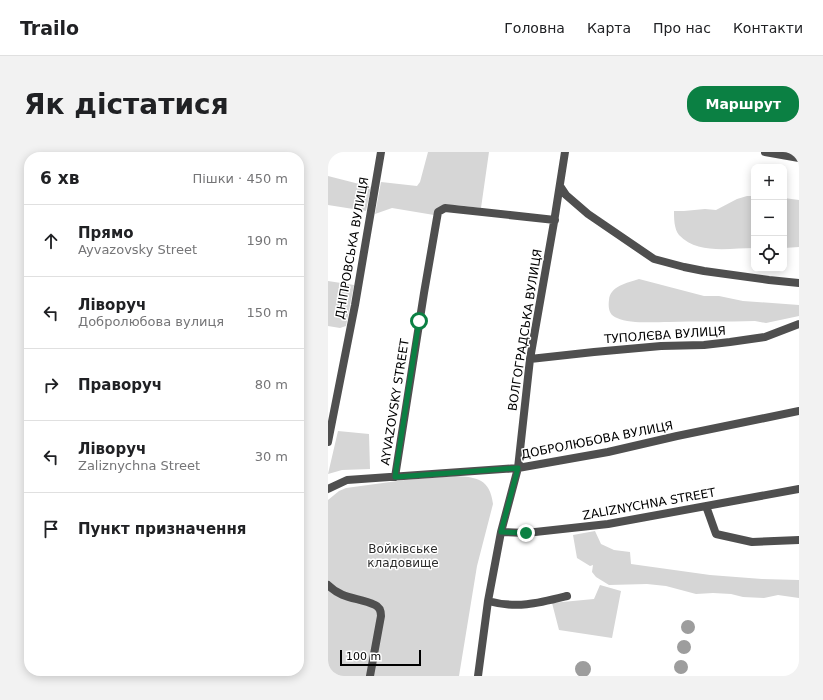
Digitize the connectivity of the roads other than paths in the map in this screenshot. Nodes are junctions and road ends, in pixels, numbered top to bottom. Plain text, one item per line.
1 (381, 152) edge
2 (565, 152) edge
3 (765, 152) edge
4 (782, 153) edge
5 (799, 158) edge
6 (560, 186) junction
7 (555, 220) junction
8 (799, 283) edge
9 (799, 324) edge
10 (530, 360) junction
11 (799, 411) edge
12 (328, 442) edge
13 (518, 468) junction
14 (395, 477) junction
15 (328, 489) edge
16 (799, 489) edge
17 (706, 506) junction
18 (501, 532) junction
19 (799, 540) edge
20 (328, 584) edge
21 (567, 596) dead end
22 (488, 601) junction
23 (370, 676) edge
24 (478, 676) edge

1 - 12 street, ДНІПРОВСЬКА ВУЛИЦЯ
2 - 6 street, ВОЛГОГРАДСЬКА ВУЛИЦЯ
3 - 4 street
4 - 5 street
6 - 7 street, ВОЛГОГРАДСЬКА ВУЛИЦЯ
6 - 8 street
7 - 10 street, ВОЛГОГРАДСЬКА ВУЛИЦЯ
7 - 14 street, AYVAZOVSKY STREET
9 - 10 street, ТУПОЛЄВА ВУЛИЦЯ
10 - 13 street, ВОЛГОГРАДСЬКА ВУЛИЦЯ
11 - 13 street, ДОБРОЛЮБОВА ВУЛИЦЯ
13 - 14 street, ДОБРОЛЮБОВА ВУЛИЦЯ
13 - 18 street, ВОЛГОГРАДСЬКА ВУЛИЦЯ
14 - 15 street, ДОБРОЛЮБОВА ВУЛИЦЯ
16 - 17 street, ZALIZNYCHNA STREET
17 - 18 street, ZALIZNYCHNA STREET
17 - 19 street
18 - 22 street, ВОЛГОГРАДСЬКА ВУЛИЦЯ
20 - 23 street
21 - 22 street
22 - 24 street, ВОЛГОГРАДСЬКА ВУЛИЦЯ

